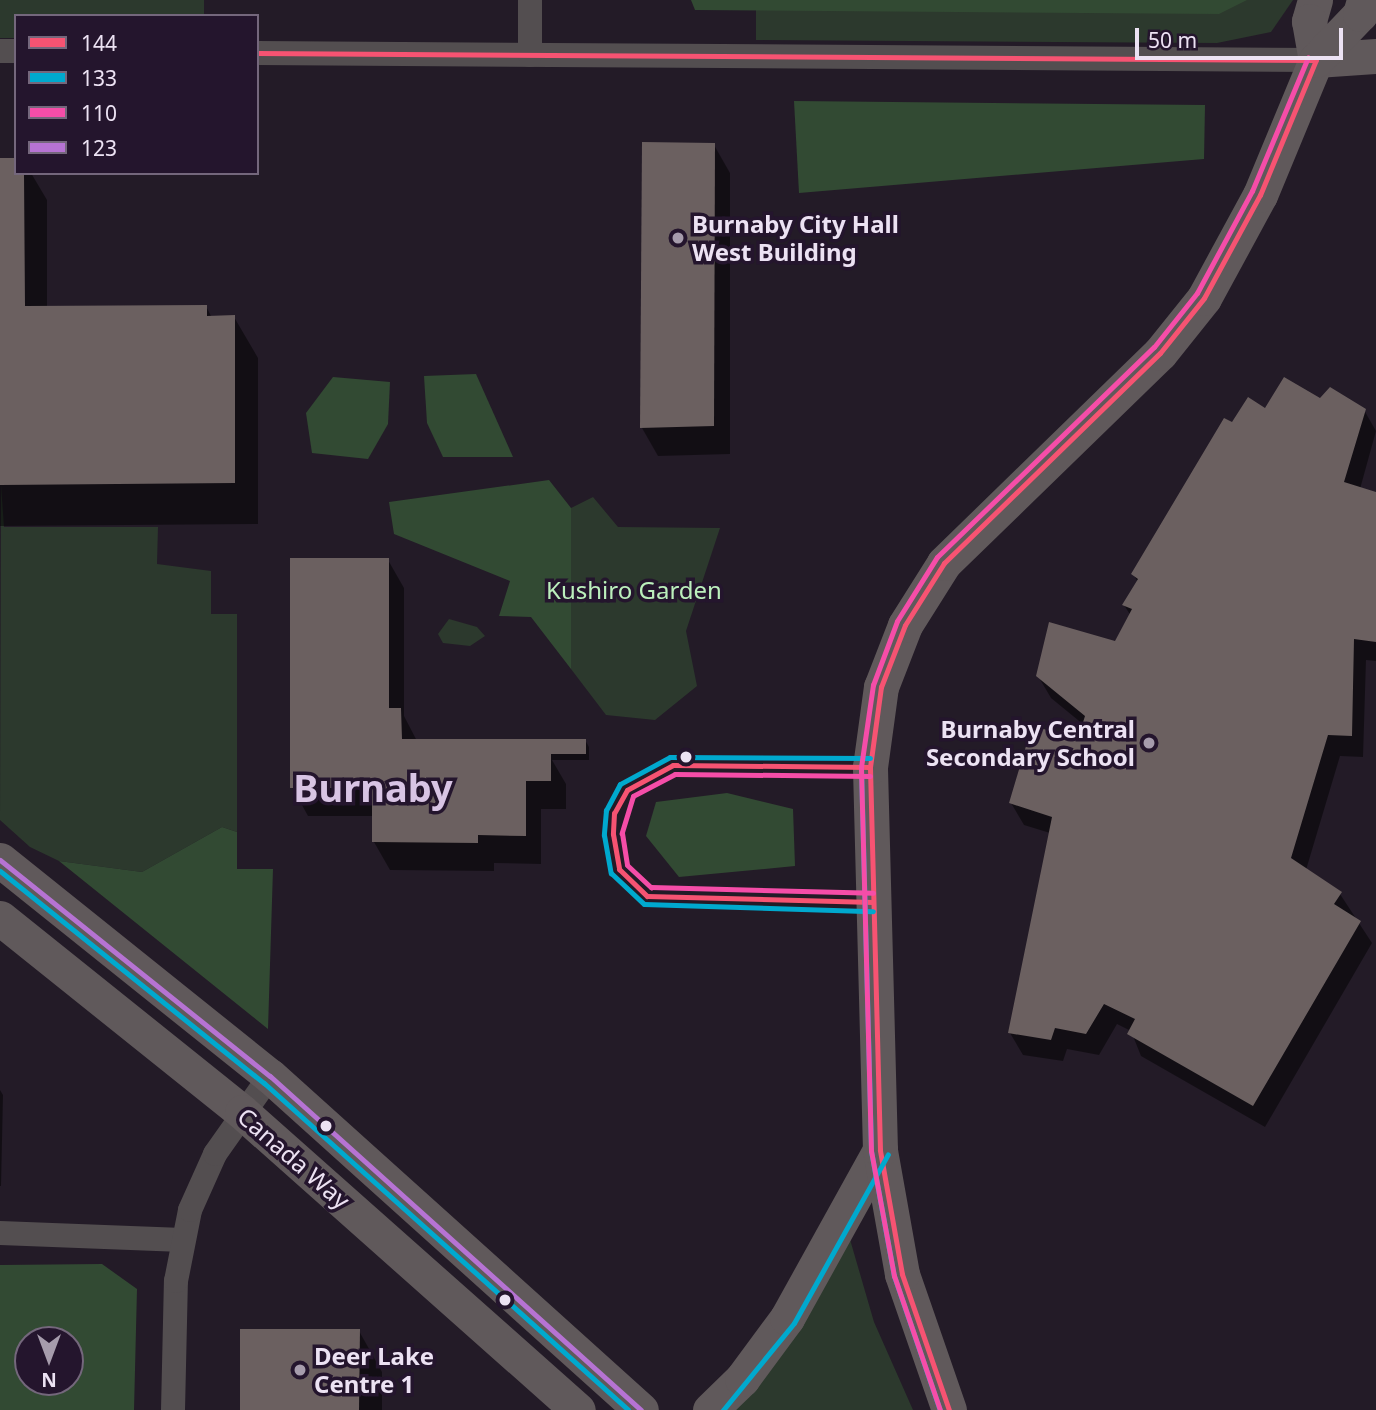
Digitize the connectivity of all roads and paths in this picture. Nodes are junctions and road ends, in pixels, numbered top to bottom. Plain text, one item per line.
1 (530, 0) edge
2 (1315, 0) edge
3 (1364, 0) edge
4 (259, 53) edge
5 (530, 55) junction
6 (1376, 56) edge
7 (1316, 60) junction
8 (0, 860) edge
9 (0, 918) edge
10 (270, 1076) junction
11 (242, 1112) junction
12 (880, 1150) junction
13 (0, 1233) edge
14 (183, 1240) junction
15 (173, 1410) edge
16 (578, 1410) edge
17 (641, 1410) edge
18 (710, 1410) edge
19 (949, 1410) edge

1 - 5 street
2 - 7 main road
3 - 7 main road
4 - 5 street
5 - 7 street
6 - 7 main road
7 - 12 main road
8 - 10 main road, Canada Way
9 - 11 main road, Canada Way
10 - 11 street
10 - 17 main road, Canada Way
11 - 14 street
11 - 16 main road, Canada Way
12 - 18 main road
12 - 19 main road
13 - 14 street
14 - 15 street

